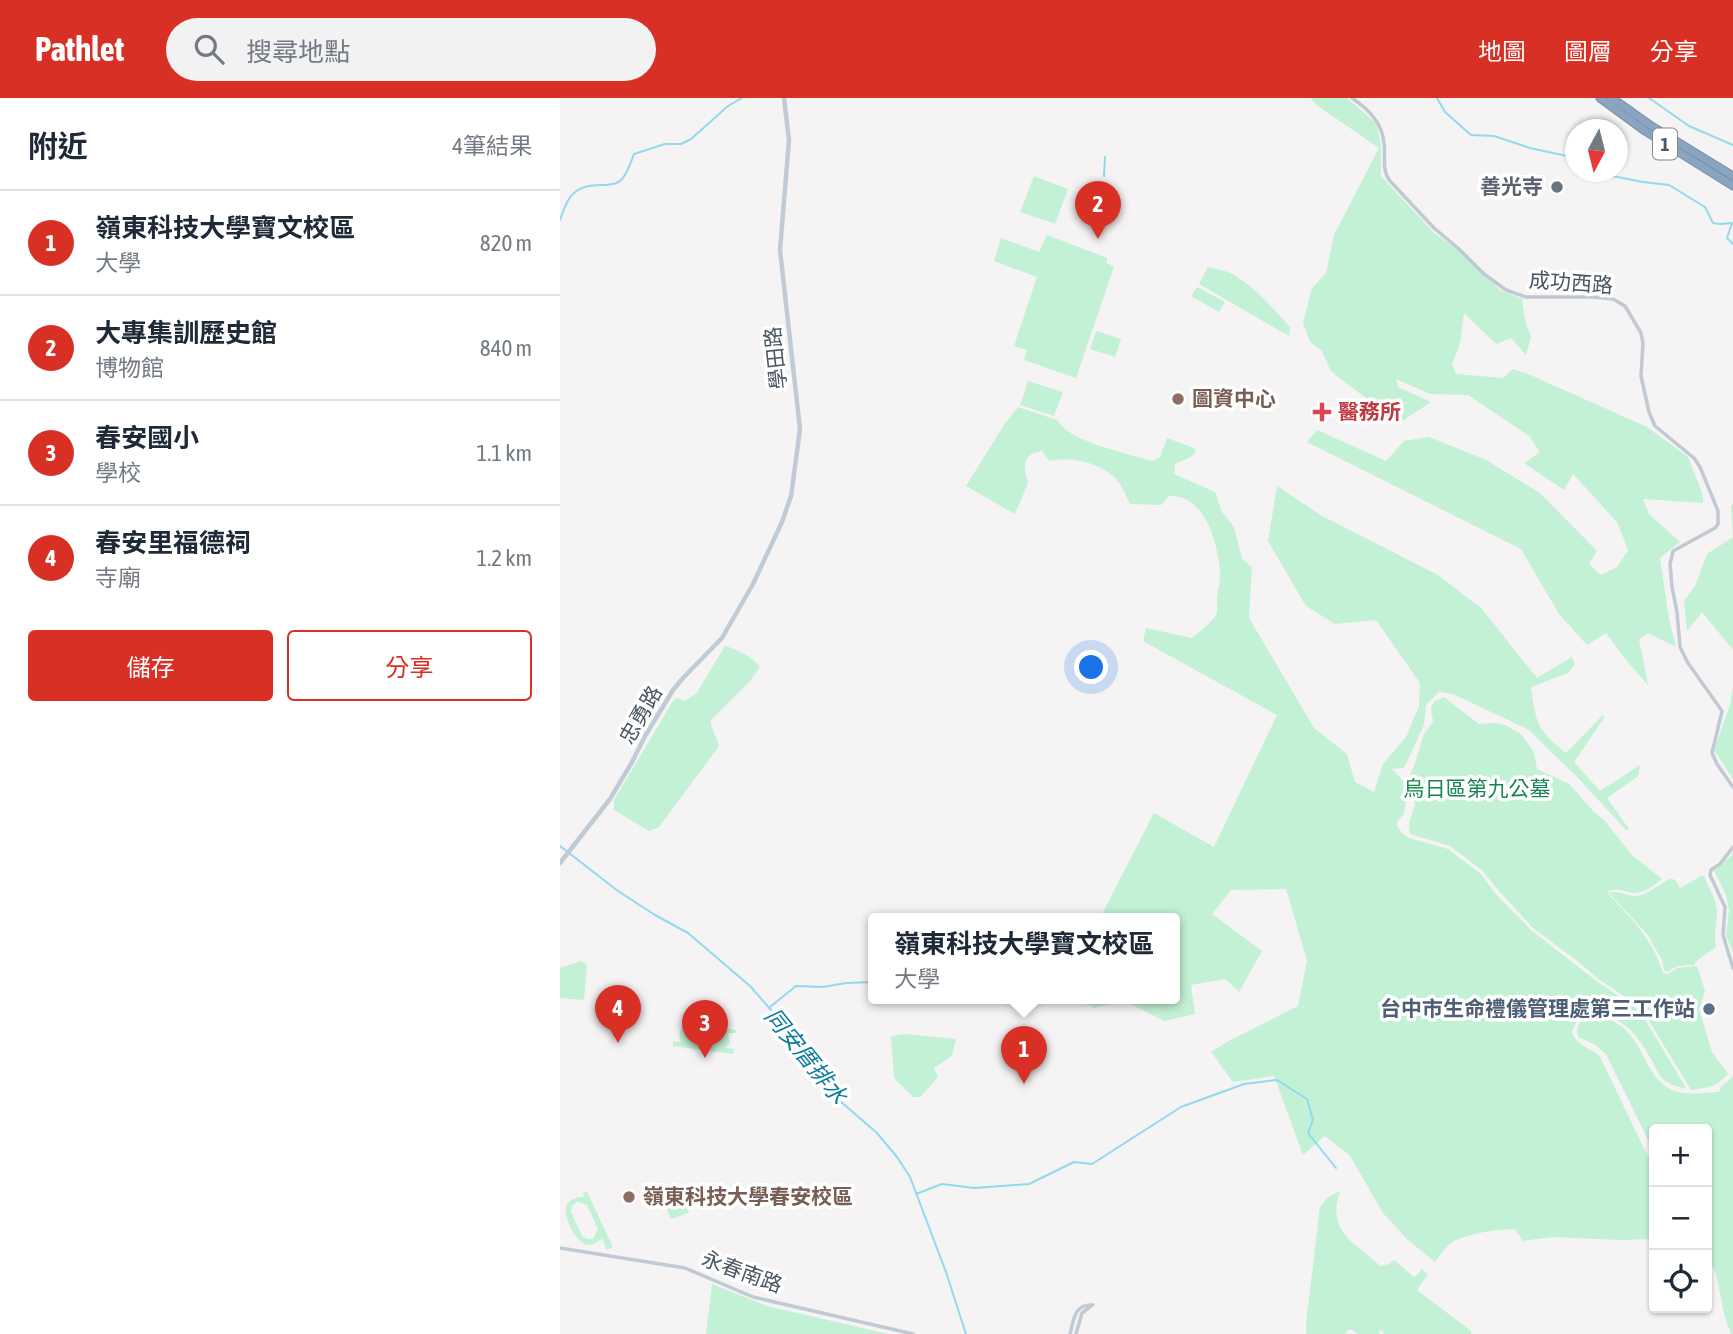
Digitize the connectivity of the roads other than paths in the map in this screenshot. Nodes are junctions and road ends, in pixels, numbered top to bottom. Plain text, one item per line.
1 (784, 98) edge
2 (1352, 98) edge
3 (1600, 98) edge
4 (1612, 98) edge
5 (1733, 176) edge
6 (1733, 186) edge
7 (743, 604) joint
8 (1733, 787) edge
9 (1733, 847) edge
10 (560, 863) edge
11 (1733, 968) edge
12 (560, 1248) edge
13 (913, 1334) edge
14 (1070, 1334) edge
15 (1076, 1334) edge

1 - 7 main road, 學田路
2 - 8 street, 成功西路
3 - 6 highway, 1
4 - 5 highway, 1
7 - 10 main road, 忠勇路
9 - 11 street
12 - 13 street, 永春南路
14 - 15 street

